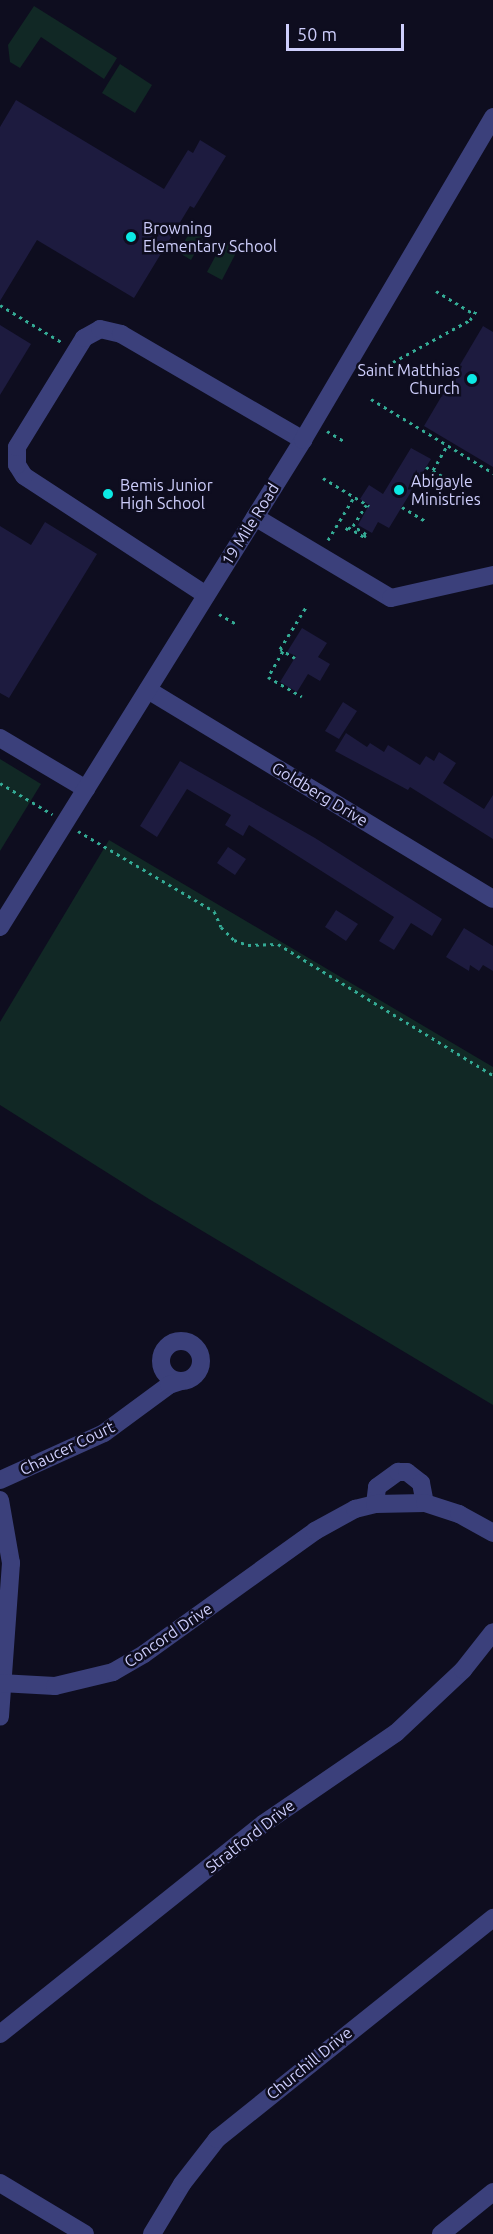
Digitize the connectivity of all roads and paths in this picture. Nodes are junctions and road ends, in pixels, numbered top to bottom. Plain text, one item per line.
1 (493, 117) edge
2 (436, 291) dead end
3 (0, 305) edge
4 (478, 308) dead end
5 (474, 314) junction
6 (76, 351) junction
7 (393, 362) dead end
8 (371, 399) dead end
9 (327, 431) dead end
10 (303, 440) junction
11 (345, 442) dead end
12 (447, 446) junction
13 (426, 466) dead end
14 (433, 470) junction
15 (493, 473) edge
16 (323, 478) dead end
17 (449, 480) dead end
18 (354, 498) junction
19 (402, 507) dead end
20 (255, 517) junction
21 (425, 521) dead end
22 (346, 530) dead end
23 (328, 540) dead end
24 (493, 575) edge
25 (206, 595) junction
26 (306, 607) dead end
27 (219, 614) dead end
28 (236, 624) dead end
29 (288, 637) junction
30 (294, 640) dead end
31 (283, 651) junction
32 (295, 658) dead end
33 (148, 690) junction
34 (302, 697) dead end
35 (0, 738) edge
36 (0, 783) edge
37 (86, 789) junction
38 (55, 816) dead end
39 (79, 832) dead end
40 (493, 898) edge
41 (0, 927) edge
42 (493, 1075) edge
43 (161, 1366) junction
44 (181, 1381) junction
45 (160, 1391) junction
46 (0, 1480) edge
47 (0, 1500) edge
48 (425, 1503) junction
49 (375, 1504) junction
50 (493, 1533) edge
51 (493, 1632) edge
52 (2, 1684) edge
53 (0, 1717) edge
54 (493, 1918) edge
55 (0, 2034) edge
56 (0, 2183) edge
57 (493, 2192) edge
58 (85, 2234) edge
59 (152, 2234) edge
60 (441, 2234) edge

1 - 10 street, 19 Mile Road
2 - 5 path
3 - 6 path
4 - 5 path
5 - 7 path
6 - 10 street
6 - 25 street
8 - 12 path
9 - 11 path
10 - 20 street, 19 Mile Road
12 - 14 path
12 - 15 path
13 - 14 path
14 - 17 path
16 - 18 path
18 - 22 path
18 - 23 path
19 - 21 path
20 - 24 street
20 - 25 street, 19 Mile Road
25 - 33 street, 19 Mile Road
26 - 29 path
27 - 28 path
29 - 30 path
29 - 31 path
31 - 32 path
31 - 34 path
33 - 37 street, 19 Mile Road
33 - 40 street, Goldberg Drive
35 - 37 street
36 - 38 path
37 - 41 street, 19 Mile Road
39 - 42 path
43 - 44 street
43 - 44 street, Chaucer Court
43 - 45 street, Chaucer Court
44 - 45 street, Chaucer Court
45 - 46 street, Chaucer Court
47 - 52 street
48 - 49 street, Concord Drive
48 - 49 street
48 - 50 street, Concord Drive
49 - 52 street, Concord Drive
51 - 55 street, Stratford Drive
52 - 53 street
54 - 59 street, Churchill Drive
56 - 58 street
57 - 60 street

